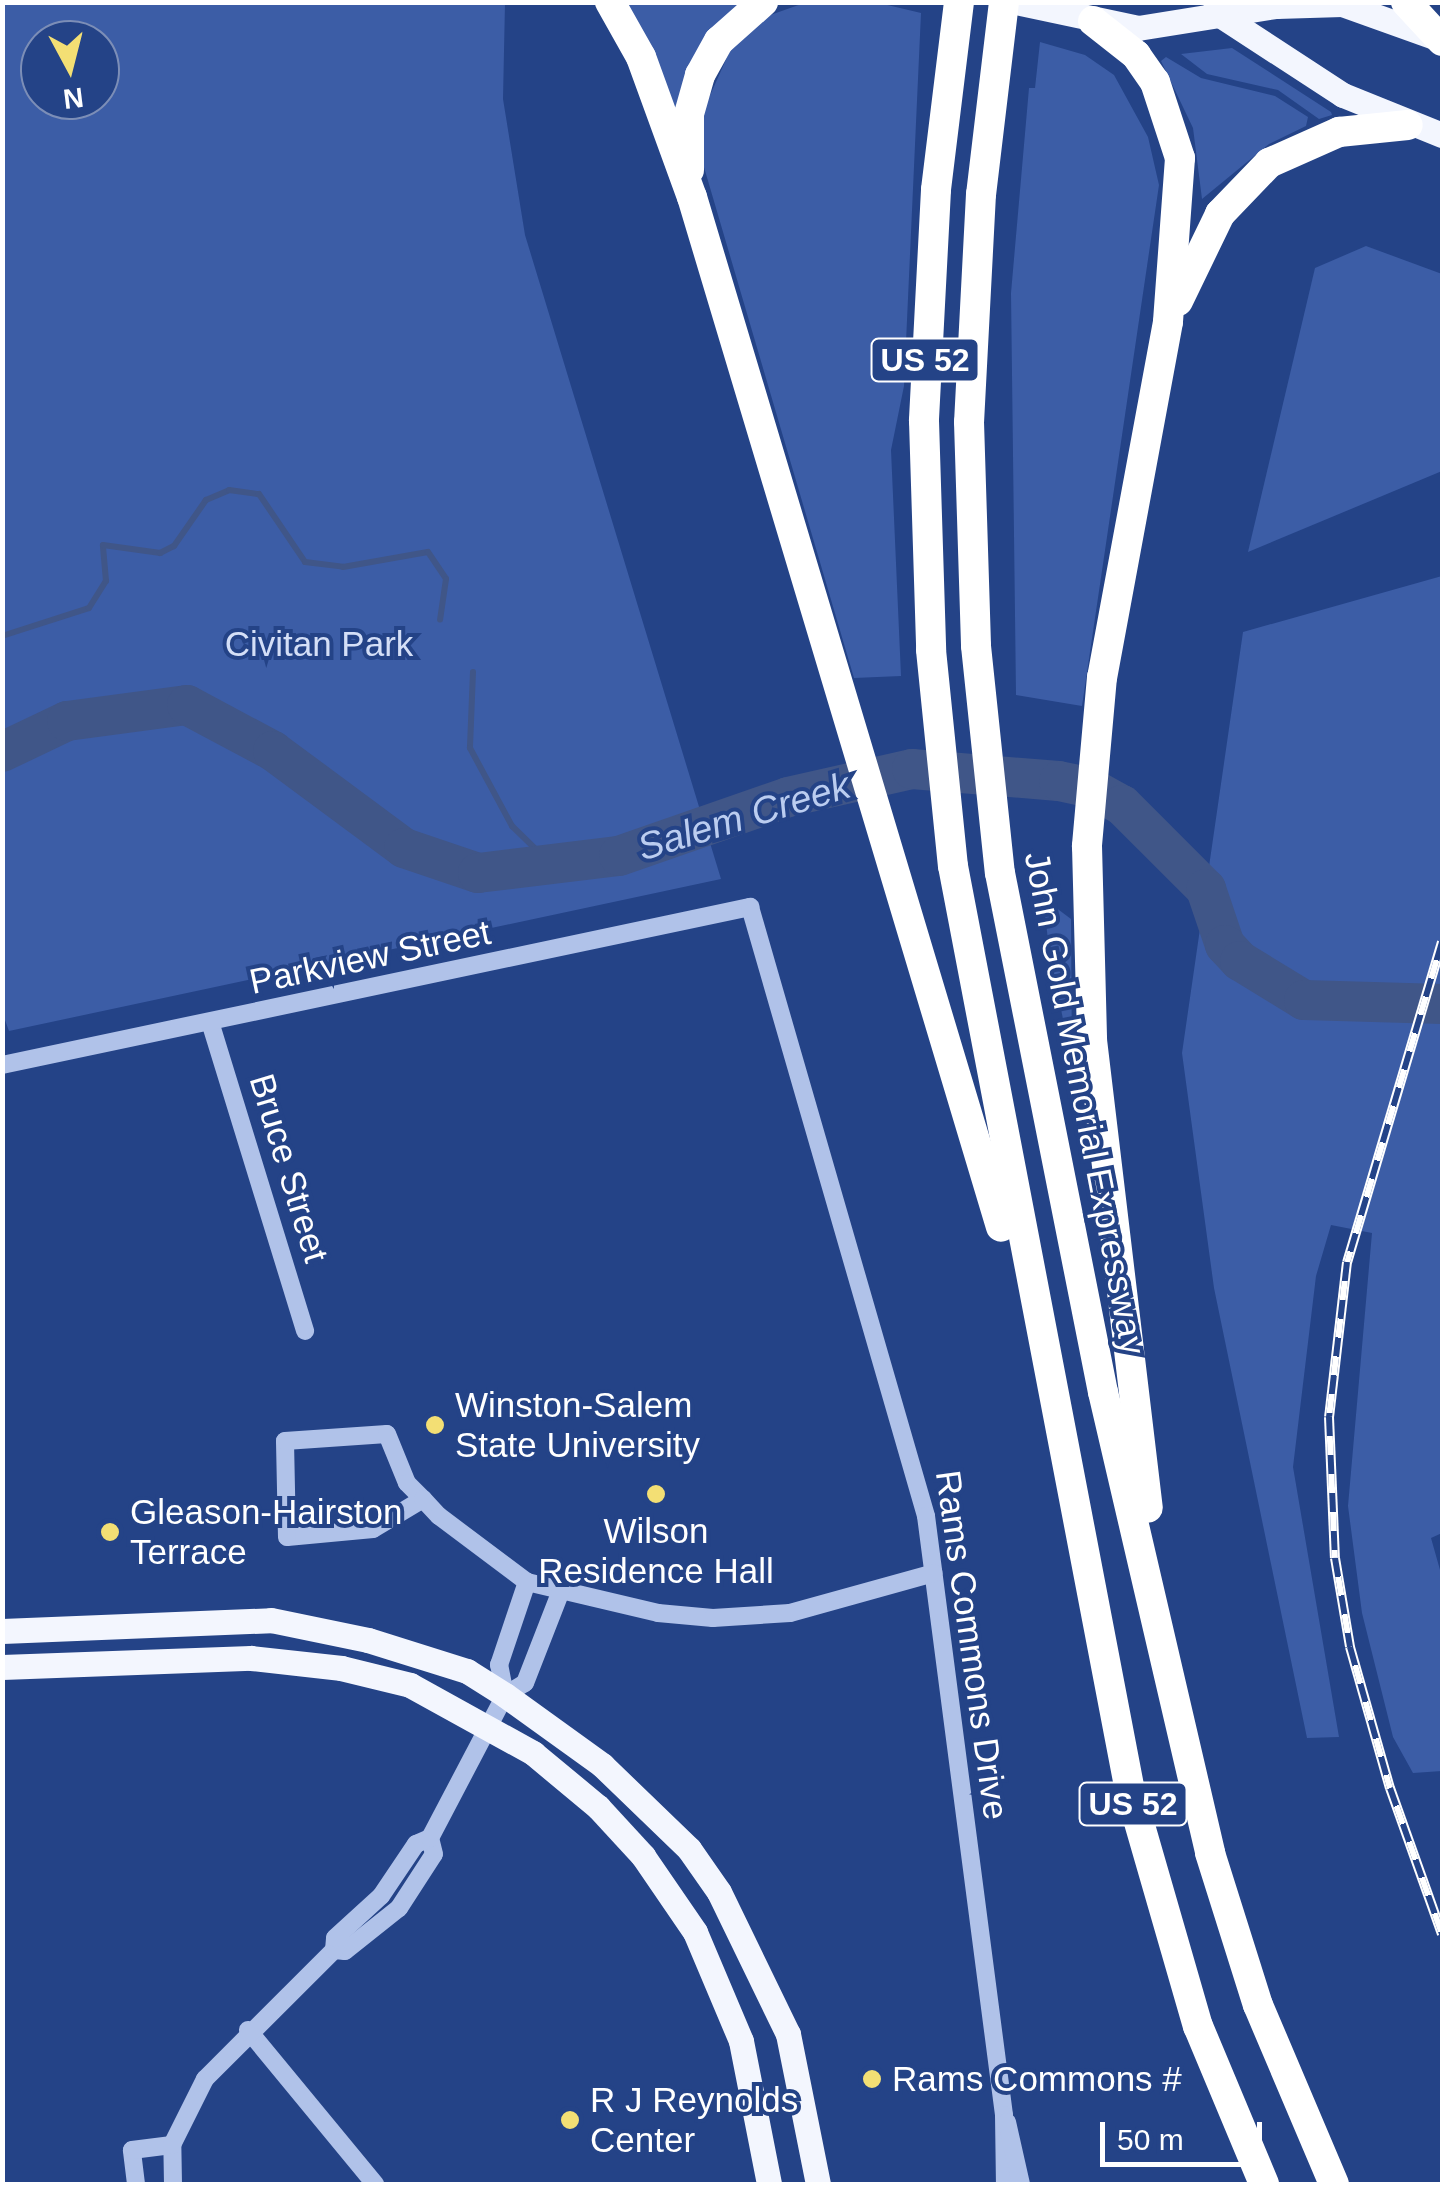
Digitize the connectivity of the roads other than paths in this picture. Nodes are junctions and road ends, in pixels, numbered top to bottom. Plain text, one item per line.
1 (610, 2) edge
2 (763, 2) edge
3 (1004, 2) edge
4 (1016, 2) edge
5 (1406, 2) edge
6 (1212, 9) edge
7 (957, 15) edge
8 (1094, 21) junction
9 (1442, 41) edge
10 (1408, 125) junction
11 (1442, 136) edge
12 (692, 198) junction
13 (1168, 322) junction
14 (750, 907) joint
15 (210, 1025) junction
16 (2, 1065) edge
17 (306, 1331) dead end
18 (1053, 1410) junction
19 (423, 1499) junction
20 (934, 1573) junction
21 (527, 1582) junction
22 (560, 1593) junction
23 (2, 1631) edge
24 (1165, 1655) junction
25 (2, 1667) edge
26 (505, 1695) junction
27 (488, 1726) junction
28 (430, 1838) junction
29 (361, 1916) junction
30 (379, 1926) junction
31 (334, 1950) junction
32 (248, 2030) junction
33 (1004, 2115) junction
34 (172, 2145) junction
35 (136, 2184) edge
36 (173, 2184) edge
37 (375, 2184) edge
38 (769, 2184) edge
39 (818, 2184) edge
40 (1005, 2184) edge
41 (1021, 2184) edge
42 (1264, 2184) edge
43 (1334, 2184) edge

1 - 12 highway
2 - 12 highway
3 - 24 highway, John Gold Memorial Expressway / US 52
4 - 8 main road
5 - 9 highway
6 - 8 main road
6 - 9 main road
6 - 10 main road
7 - 18 highway, US 52
8 - 13 highway
10 - 11 main road
10 - 13 highway
12 - 18 highway
13 - 24 highway
14 - 15 street, Parkview Street
14 - 20 street, Rams Commons Drive
15 - 16 street, Parkview Street
15 - 17 street, Bruce Street
18 - 42 highway, US 52
19 - 19 street
19 - 21 street
20 - 22 street
20 - 33 street, Rams Commons Drive
21 - 22 street
21 - 26 street
22 - 26 street
23 - 26 main road
24 - 43 highway, John Gold Memorial Expressway / US 52
25 - 27 main road
26 - 27 street
26 - 39 main road
27 - 28 street
27 - 38 main road
28 - 29 street
28 - 30 street
29 - 30 street
29 - 31 street
30 - 31 street
31 - 32 street
32 - 34 street
32 - 37 street
33 - 40 street
33 - 41 street
34 - 35 street
34 - 36 street

